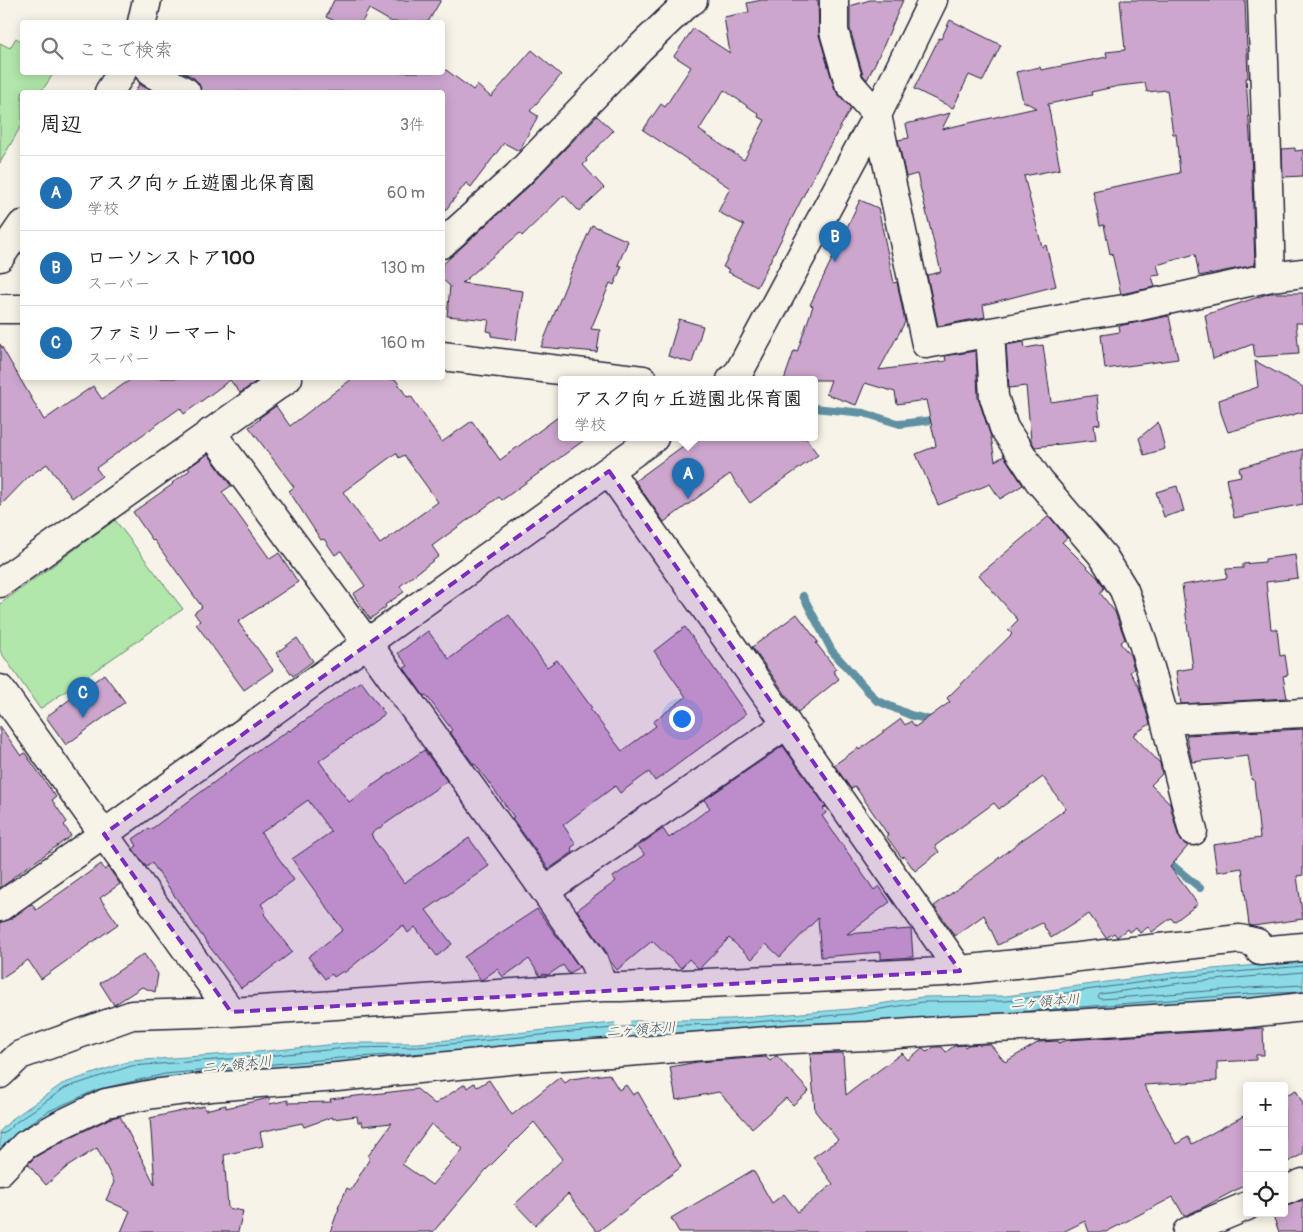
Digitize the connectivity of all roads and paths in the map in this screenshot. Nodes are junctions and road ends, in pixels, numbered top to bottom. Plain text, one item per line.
1 (147, 0) edge
2 (693, 0) edge
3 (834, 0) edge
4 (934, 0) edge
5 (1262, 0) edge
6 (142, 20) edge
7 (120, 75) edge
8 (155, 75) edge
9 (111, 90) edge
10 (182, 90) edge
11 (877, 115) junction
12 (20, 228) edge
13 (445, 239) edge
14 (0, 256) edge
15 (1303, 272) edge
16 (1271, 277) junction
17 (0, 309) edge
18 (20, 310) edge
19 (990, 332) junction
20 (445, 356) edge
21 (610, 376) edge
22 (735, 376) edge
23 (285, 380) edge
24 (212, 432) junction
25 (650, 441) edge
26 (609, 471) junction
27 (0, 584) edge
28 (367, 643) junction
29 (0, 690) edge
30 (1303, 713) edge
31 (1165, 720) junction
32 (787, 724) junction
33 (1194, 831) dead end
34 (104, 834) junction
35 (545, 891) junction
36 (0, 907) edge
37 (1303, 947) edge
38 (960, 971) junction
39 (603, 987) junction
40 (1303, 1007) edge
41 (231, 1012) junction
42 (0, 1074) edge
43 (0, 1171) edge
44 (1303, 1183) edge
45 (1288, 1189) edge
46 (1243, 1208) edge
47 (1187, 1232) edge

1 - 6 street
2 - 13 street
3 - 11 street
4 - 11 street
5 - 16 street
7 - 9 street
8 - 10 street
11 - 19 street
11 - 22 street
12 - 14 street
15 - 16 street
16 - 19 street
17 - 18 street
19 - 31 street
20 - 21 street
23 - 24 street
24 - 27 street
24 - 28 street
25 - 26 street
26 - 28 street
26 - 32 street
28 - 34 street
28 - 35 street
29 - 34 street
30 - 31 street
31 - 33 street
32 - 35 street
32 - 38 street
34 - 36 street
34 - 41 street
35 - 39 street
37 - 38 street
38 - 39 street
39 - 41 street
40 - 43 street
41 - 42 street
44 - 45 street
46 - 47 street

